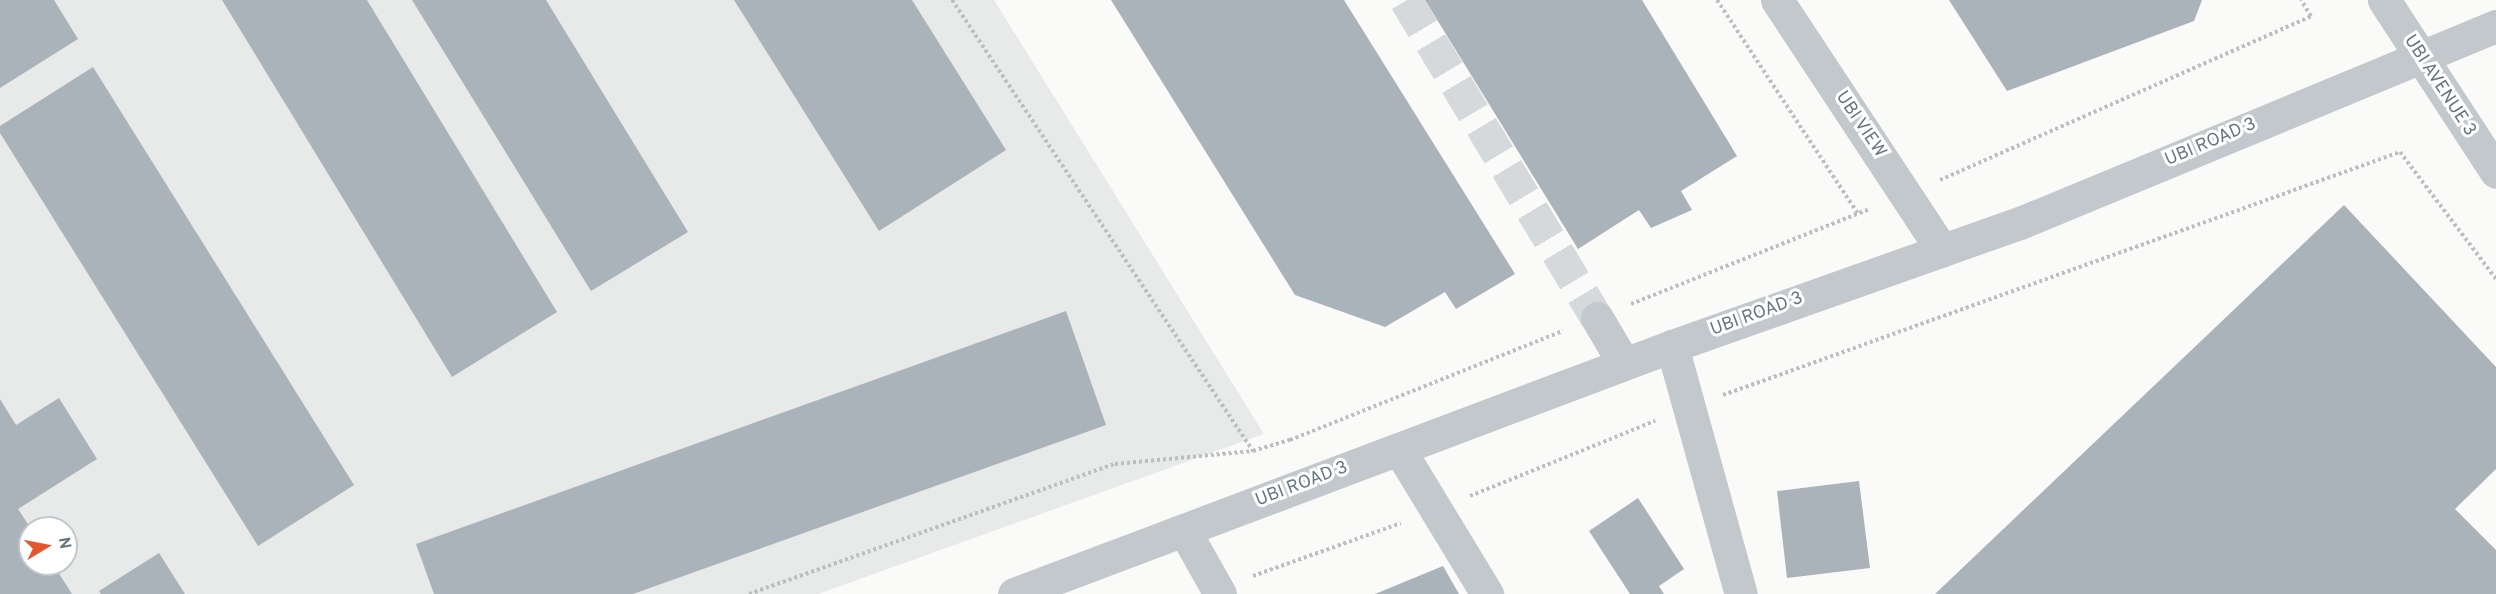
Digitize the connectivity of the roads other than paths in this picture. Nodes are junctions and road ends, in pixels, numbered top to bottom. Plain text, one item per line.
1 (1778, 0) edge
2 (2384, 0) edge
3 (2496, 26) edge
4 (2418, 56) junction
5 (2496, 172) edge
6 (1942, 250) junction
7 (1597, 318) tunnel mouth
8 (1672, 346) junction
9 (1624, 364) junction
10 (1399, 449) junction
11 (1184, 530) junction
12 (1219, 591) edge
13 (1014, 594) edge
14 (1487, 594) edge
15 (1741, 594) edge

1 - 6 street, UBI VIEW
2 - 4 street, UBI AVENUE 3
3 - 4 street, UBI ROAD 3
4 - 5 street, UBI AVENUE 3
4 - 6 street, UBI ROAD 3
6 - 8 street, UBI ROAD 3
7 - 9 street
8 - 9 street, UBI ROAD 3
8 - 15 street
9 - 10 street, UBI ROAD 3
10 - 11 street, UBI ROAD 3
10 - 14 street
11 - 12 street
11 - 13 street, UBI ROAD 3

